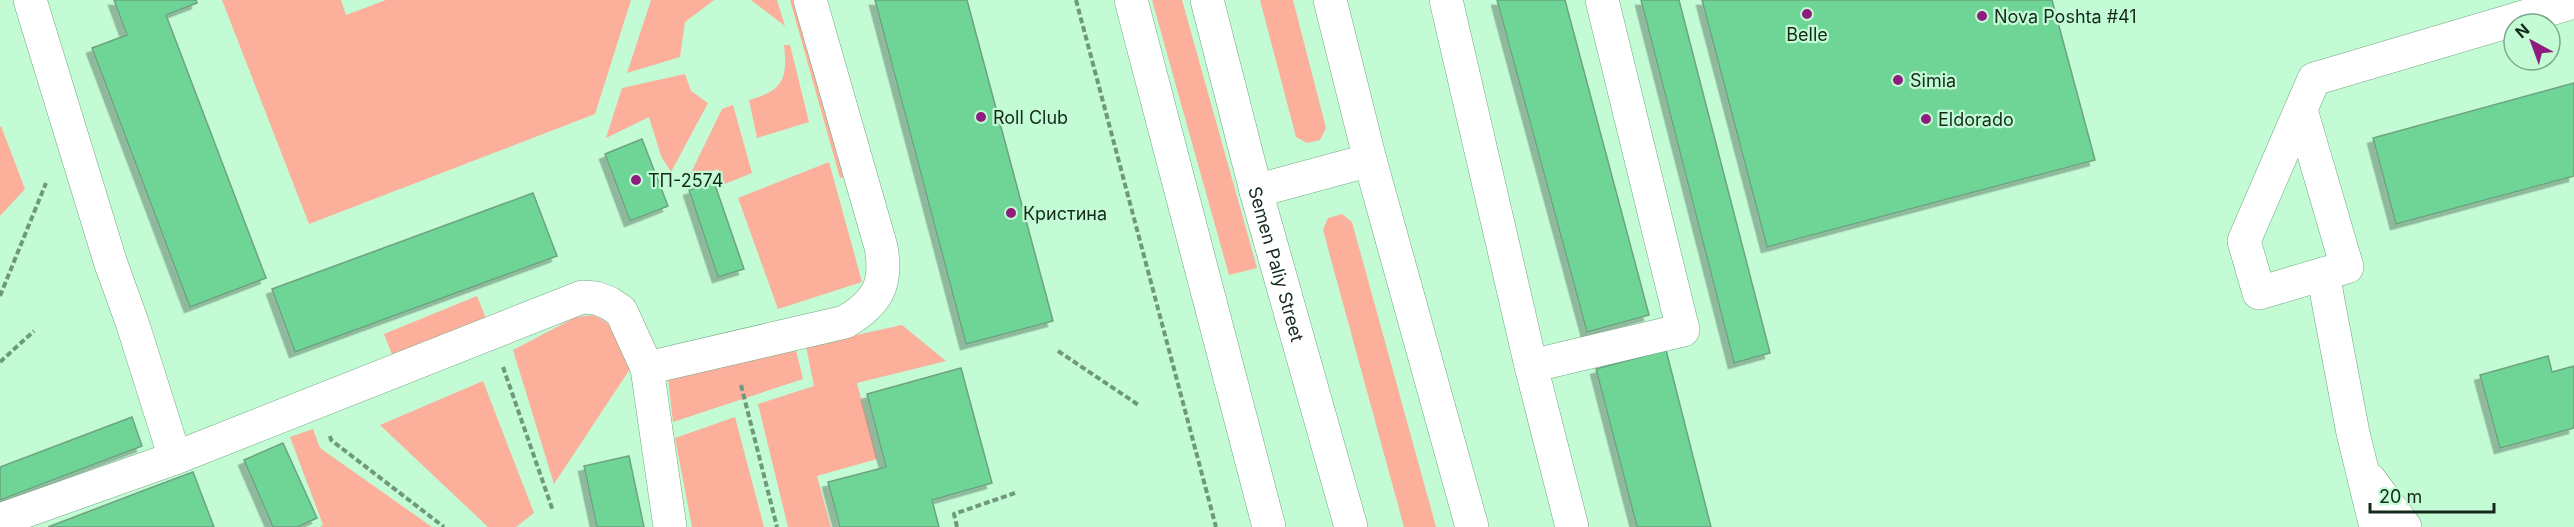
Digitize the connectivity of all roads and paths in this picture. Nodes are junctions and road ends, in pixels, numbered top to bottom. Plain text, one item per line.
1 (30, 0) edge
2 (810, 0) edge
3 (1076, 0) edge
4 (1131, 0) edge
5 (1207, 0) edge
6 (1330, 0) edge
7 (1446, 0) edge
8 (1602, 0) edge
9 (2574, 2) edge
10 (2301, 110) junction
11 (69, 127) junction
12 (1370, 160) junction
13 (1256, 191) junction
14 (2323, 274) junction
15 (0, 296) edge
16 (34, 331) dead end
17 (491, 333) junction
18 (731, 349) junction
19 (1058, 351) dead end
20 (0, 360) edge
21 (1531, 366) junction
22 (647, 368) junction
23 (317, 402) junction
24 (1140, 406) dead end
25 (175, 458) junction
26 (2362, 469) junction
27 (1015, 493) dead end
28 (553, 511) dead end
29 (0, 520) edge
30 (444, 527) edge
31 (670, 527) edge
32 (777, 527) edge
33 (957, 527) edge
34 (1216, 527) edge
35 (1269, 527) edge
36 (1351, 527) edge
37 (1472, 527) edge
38 (1572, 527) edge
39 (2376, 527) edge
40 (2405, 527) edge

1 - 11 main road
2 - 18 main road
3 - 34 path
4 - 35 main road
5 - 13 main road, Semen Paliy Street
6 - 12 main road
7 - 21 main road
8 - 21 main road
9 - 10 main road
10 - 14 main road
10 - 14 main road
11 - 15 path
11 - 25 main road
12 - 13 main road
12 - 37 main road
13 - 36 main road, Semen Paliy Street
14 - 26 main road
16 - 20 path
17 - 22 main road
17 - 23 main road
17 - 28 path
18 - 22 main road
18 - 32 path
19 - 24 path
21 - 38 main road
22 - 31 main road
23 - 25 main road
23 - 30 path
25 - 29 main road
26 - 39 main road
26 - 40 main road
27 - 33 path

